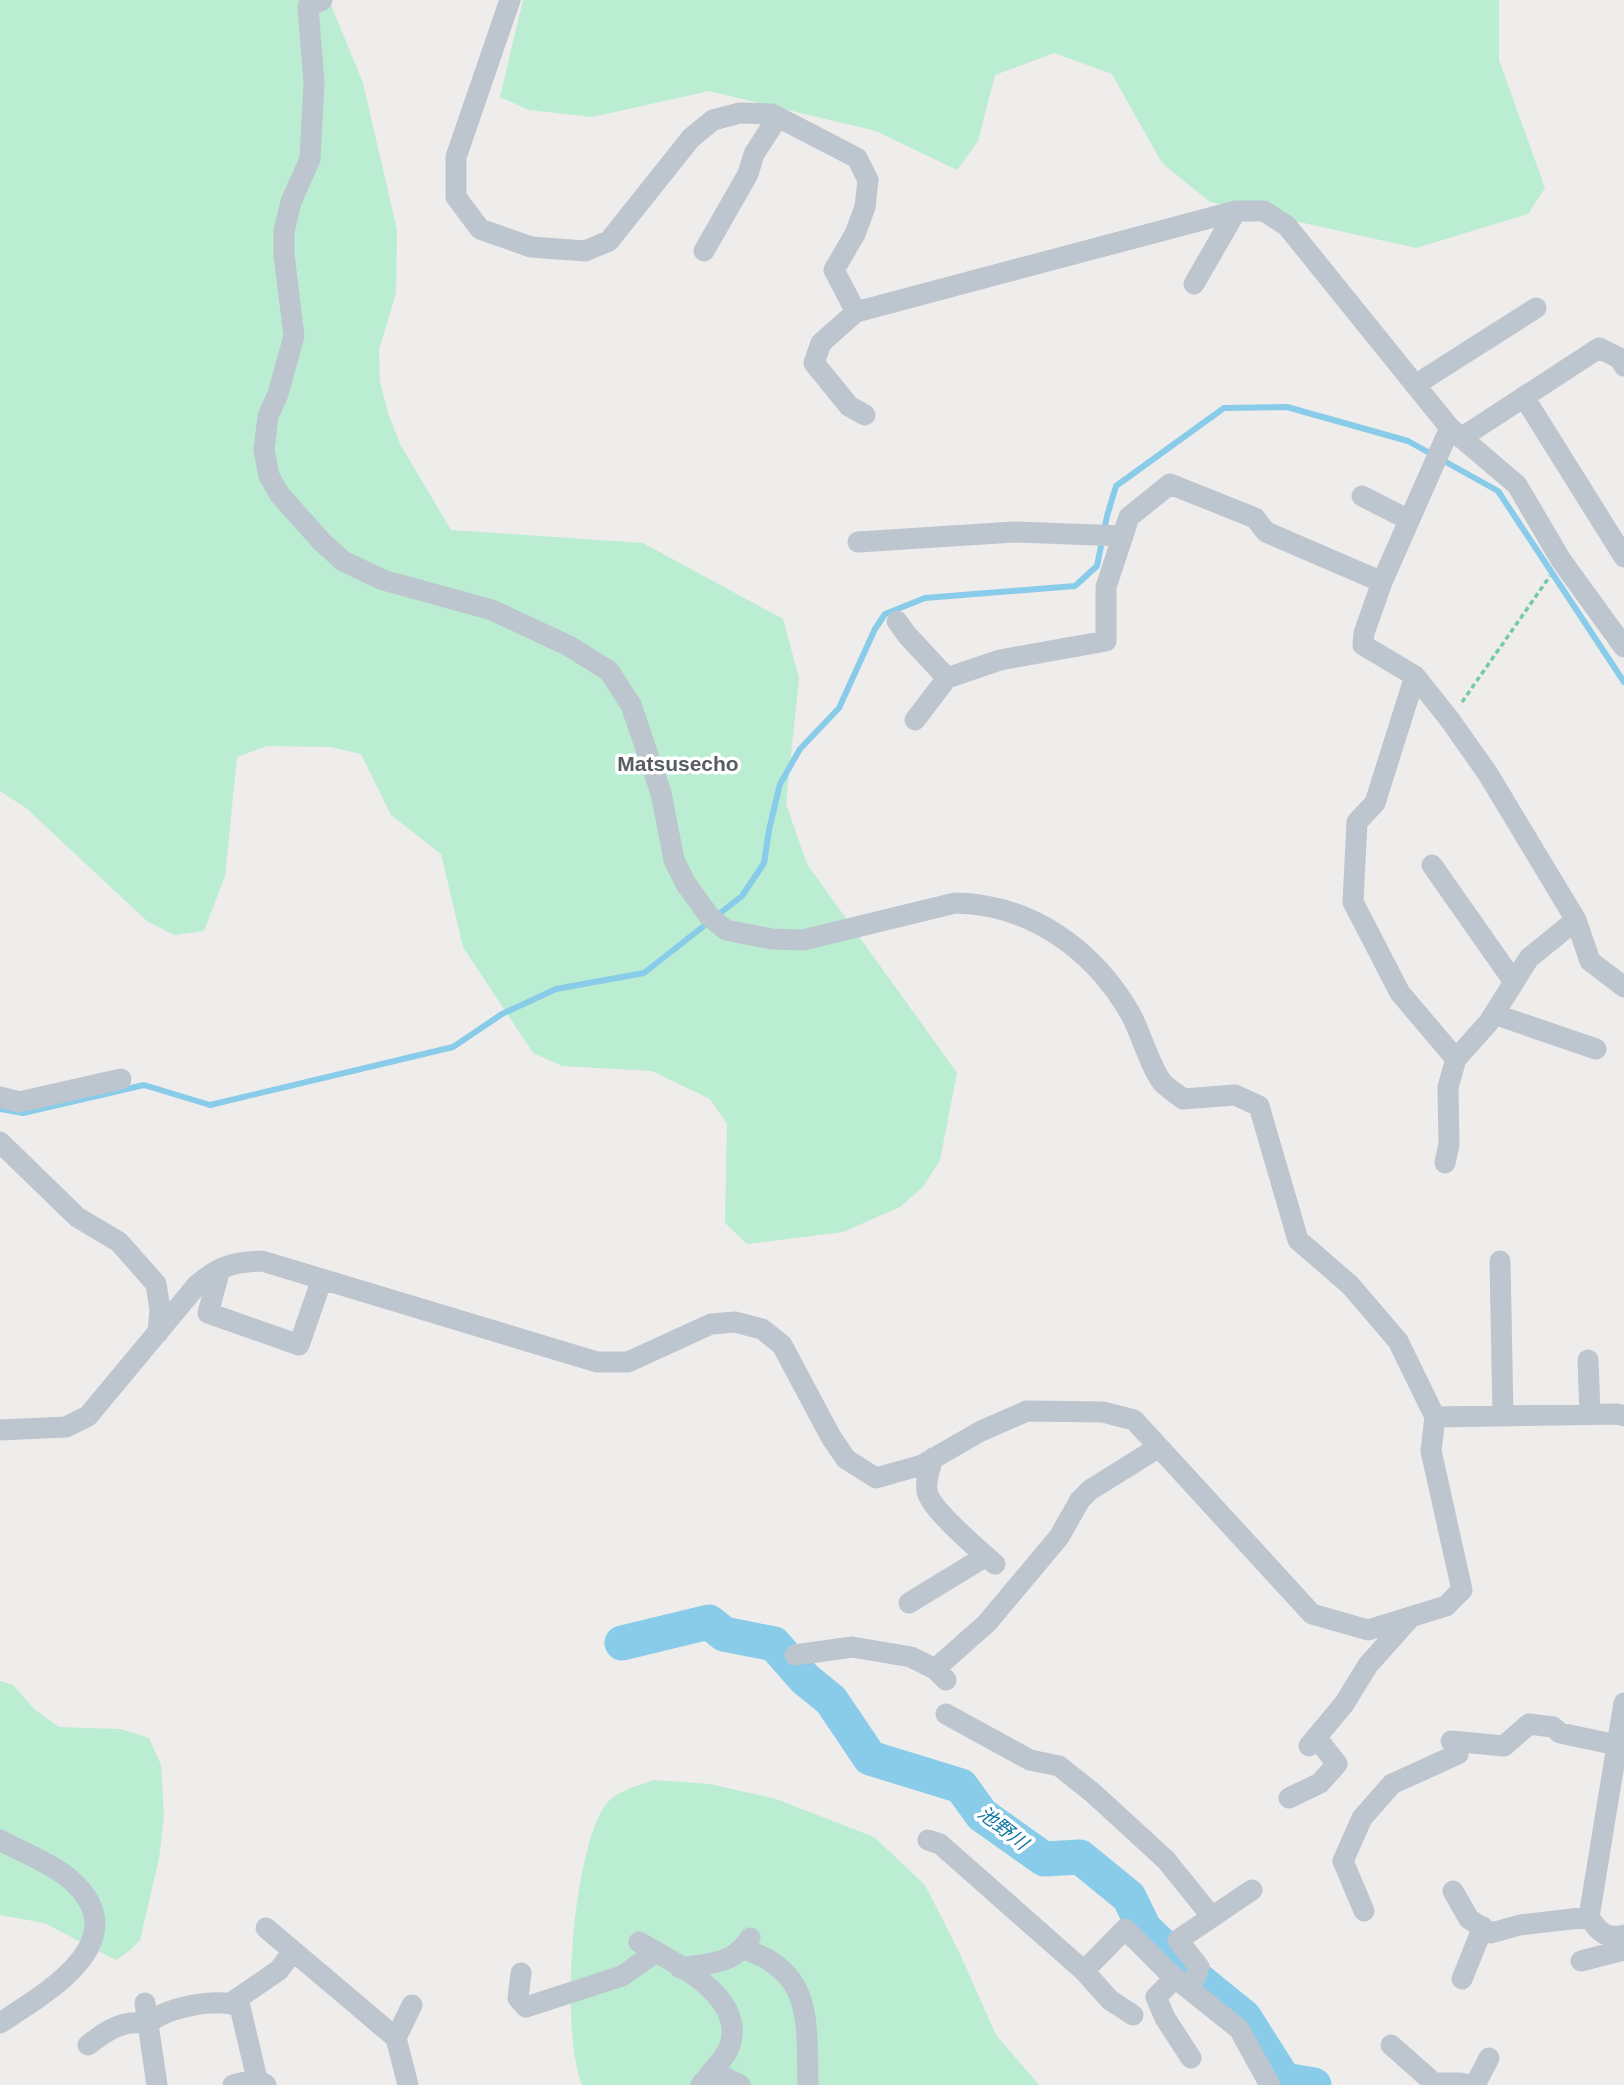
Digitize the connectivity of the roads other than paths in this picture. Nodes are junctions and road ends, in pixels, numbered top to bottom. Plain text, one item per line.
1 (322, 0) edge
2 (510, 0) edge
3 (778, 117) junction
4 (1236, 211) junction
5 (704, 251) dead end
6 (1194, 284) dead end
7 (1536, 308) dead end
8 (856, 312) junction
9 (1624, 366) edge
10 (1415, 385) junction
11 (1524, 397) junction
12 (865, 415) dead end
13 (1455, 433) junction
14 (1362, 496) dead end
15 (1409, 520) junction
16 (1123, 536) junction
17 (858, 542) dead end
18 (1624, 557) edge
19 (1382, 582) junction
20 (897, 621) dead end
21 (1624, 647) edge
22 (1415, 676) junction
23 (947, 678) junction
24 (915, 720) dead end
25 (1432, 866) dead end
26 (1576, 920) junction
27 (1514, 982) junction
28 (1624, 987) edge
29 (1494, 1014) junction
30 (1596, 1049) dead end
31 (1455, 1059) junction
32 (121, 1079) dead end
33 (0, 1097) edge
34 (0, 1142) edge
35 (1446, 1163) dead end
36 (1500, 1261) dead end
37 (220, 1269) junction
38 (322, 1279) junction
39 (158, 1333) junction
40 (1588, 1360) dead end
41 (1590, 1415) junction
42 (1503, 1416) junction
43 (1624, 1416) edge
44 (1435, 1418) junction
45 (0, 1430) edge
46 (1159, 1447) junction
47 (933, 1458) junction
48 (909, 1603) dead end
49 (1411, 1616) junction
50 (795, 1655) dead end
51 (1624, 1703) edge
52 (946, 1714) dead end
53 (1617, 1745) junction
54 (1289, 1798) dead end
55 (0, 1840) edge
56 (928, 1840) dead end
57 (1252, 1890) dead end
58 (1453, 1891) dead end
59 (1364, 1911) dead end
60 (1212, 1917) junction
61 (1589, 1917) junction
62 (1483, 1927) junction
63 (266, 1928) dead end
64 (1624, 1935) edge
65 (293, 1951) junction
66 (1624, 1951) edge
67 (1581, 1961) dead end
68 (680, 1968) junction
69 (1084, 1971) junction
70 (521, 1973) dead end
71 (1462, 1979) dead end
72 (1183, 1984) junction
73 (145, 2003) dead end
74 (231, 2003) junction
75 (412, 2005) dead end
76 (1133, 2015) dead end
77 (0, 2023) edge
78 (148, 2024) junction
79 (396, 2038) junction
80 (88, 2045) dead end
81 (1391, 2045) dead end
82 (1191, 2058) dead end
83 (1489, 2058) dead end
84 (706, 2078) edge
85 (261, 2082) edge
86 (1432, 2084) edge
87 (158, 2085) edge
88 (233, 2085) edge
89 (408, 2085) edge
90 (740, 2085) edge
91 (808, 2085) edge
92 (1270, 2085) edge
93 (1468, 2085) edge
94 (1475, 2085) edge

1 - 44 street
2 - 3 street
3 - 5 street
3 - 8 street
4 - 6 street
4 - 8 street
4 - 10 street
7 - 10 street
8 - 12 street
9 - 11 street
10 - 13 street
11 - 13 street
11 - 18 street
13 - 15 street
13 - 21 street
14 - 15 street
15 - 19 street
16 - 17 street
16 - 19 street
16 - 23 street
19 - 22 street
20 - 23 street
22 - 26 street
22 - 31 street
23 - 24 street
25 - 27 street
26 - 27 street
26 - 28 street
27 - 29 street
29 - 30 street
29 - 31 street
31 - 35 street
32 - 33 street
34 - 39 street
36 - 42 street
37 - 38 street
37 - 38 street
37 - 39 street
38 - 47 street
39 - 45 street
40 - 41 street
41 - 42 street
41 - 43 street
42 - 44 street
44 - 49 street
46 - 47 street
46 - 49 street
46 - 50 street
47 - 48 street
49 - 54 street
51 - 53 street
52 - 60 street
53 - 59 street
53 - 61 street
55 - 77 street
56 - 69 street
57 - 60 street
58 - 62 street
60 - 72 street
61 - 62 street
61 - 64 street
62 - 71 street
63 - 65 street
65 - 74 street
65 - 79 street
66 - 67 street
68 - 70 street
68 - 84 street
68 - 91 street
69 - 72 street
69 - 76 street
72 - 82 street
72 - 92 street
73 - 78 street
74 - 78 street
74 - 85 street
75 - 79 street
78 - 80 street
78 - 87 street
79 - 89 street
81 - 86 street
83 - 94 street
84 - 90 street
85 - 88 street
86 - 93 street

